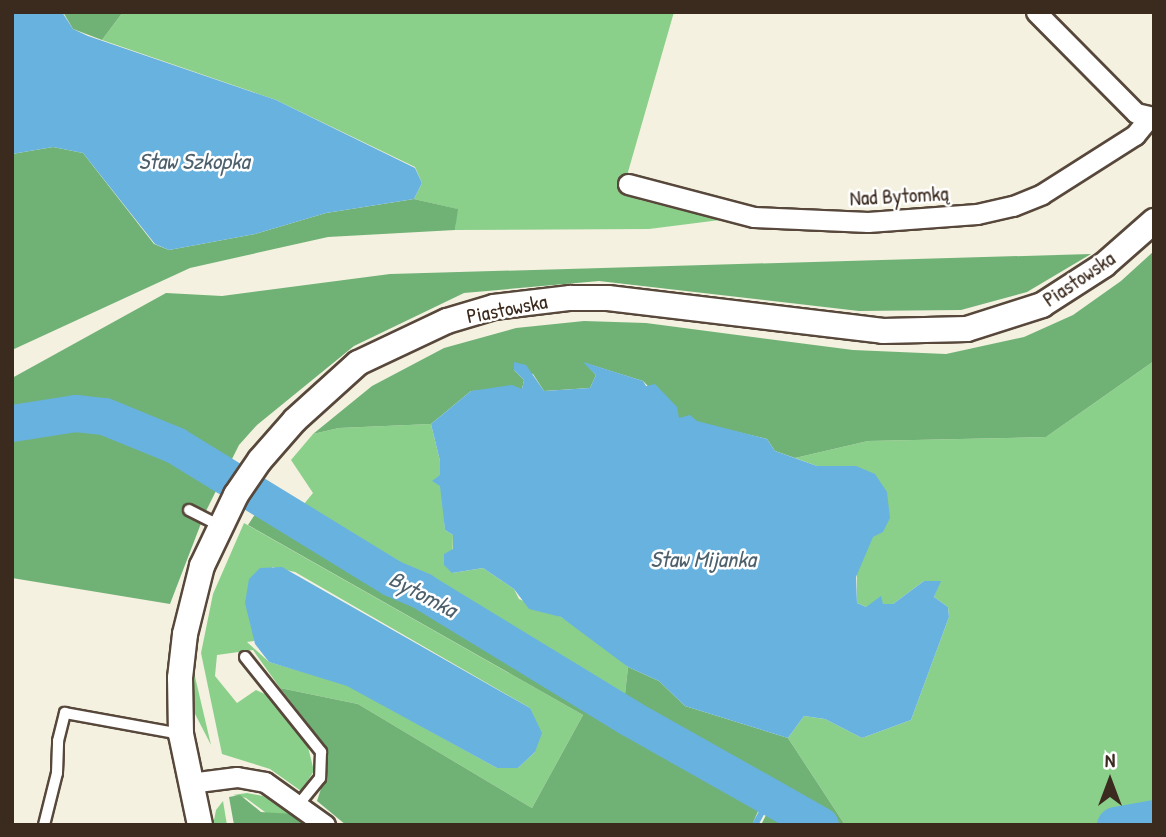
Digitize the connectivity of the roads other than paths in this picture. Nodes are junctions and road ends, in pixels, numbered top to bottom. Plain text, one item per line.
1 (1036, 12) edge
2 (1152, 118) edge
3 (628, 184) dead end
4 (1154, 221) edge
5 (189, 510) dead end
6 (223, 520) junction
7 (245, 657) dead end
8 (181, 734) junction
9 (190, 783) junction
10 (299, 804) junction
11 (44, 825) edge
12 (200, 825) edge
13 (324, 825) edge

1 - 2 street
2 - 3 street, Nad Bytomką
4 - 6 street, Piastowska
5 - 6 lane
6 - 8 street, Piastowska
7 - 10 lane
8 - 9 street, Piastowska
8 - 11 lane
9 - 10 street
9 - 12 street, Piastowska
10 - 13 street

